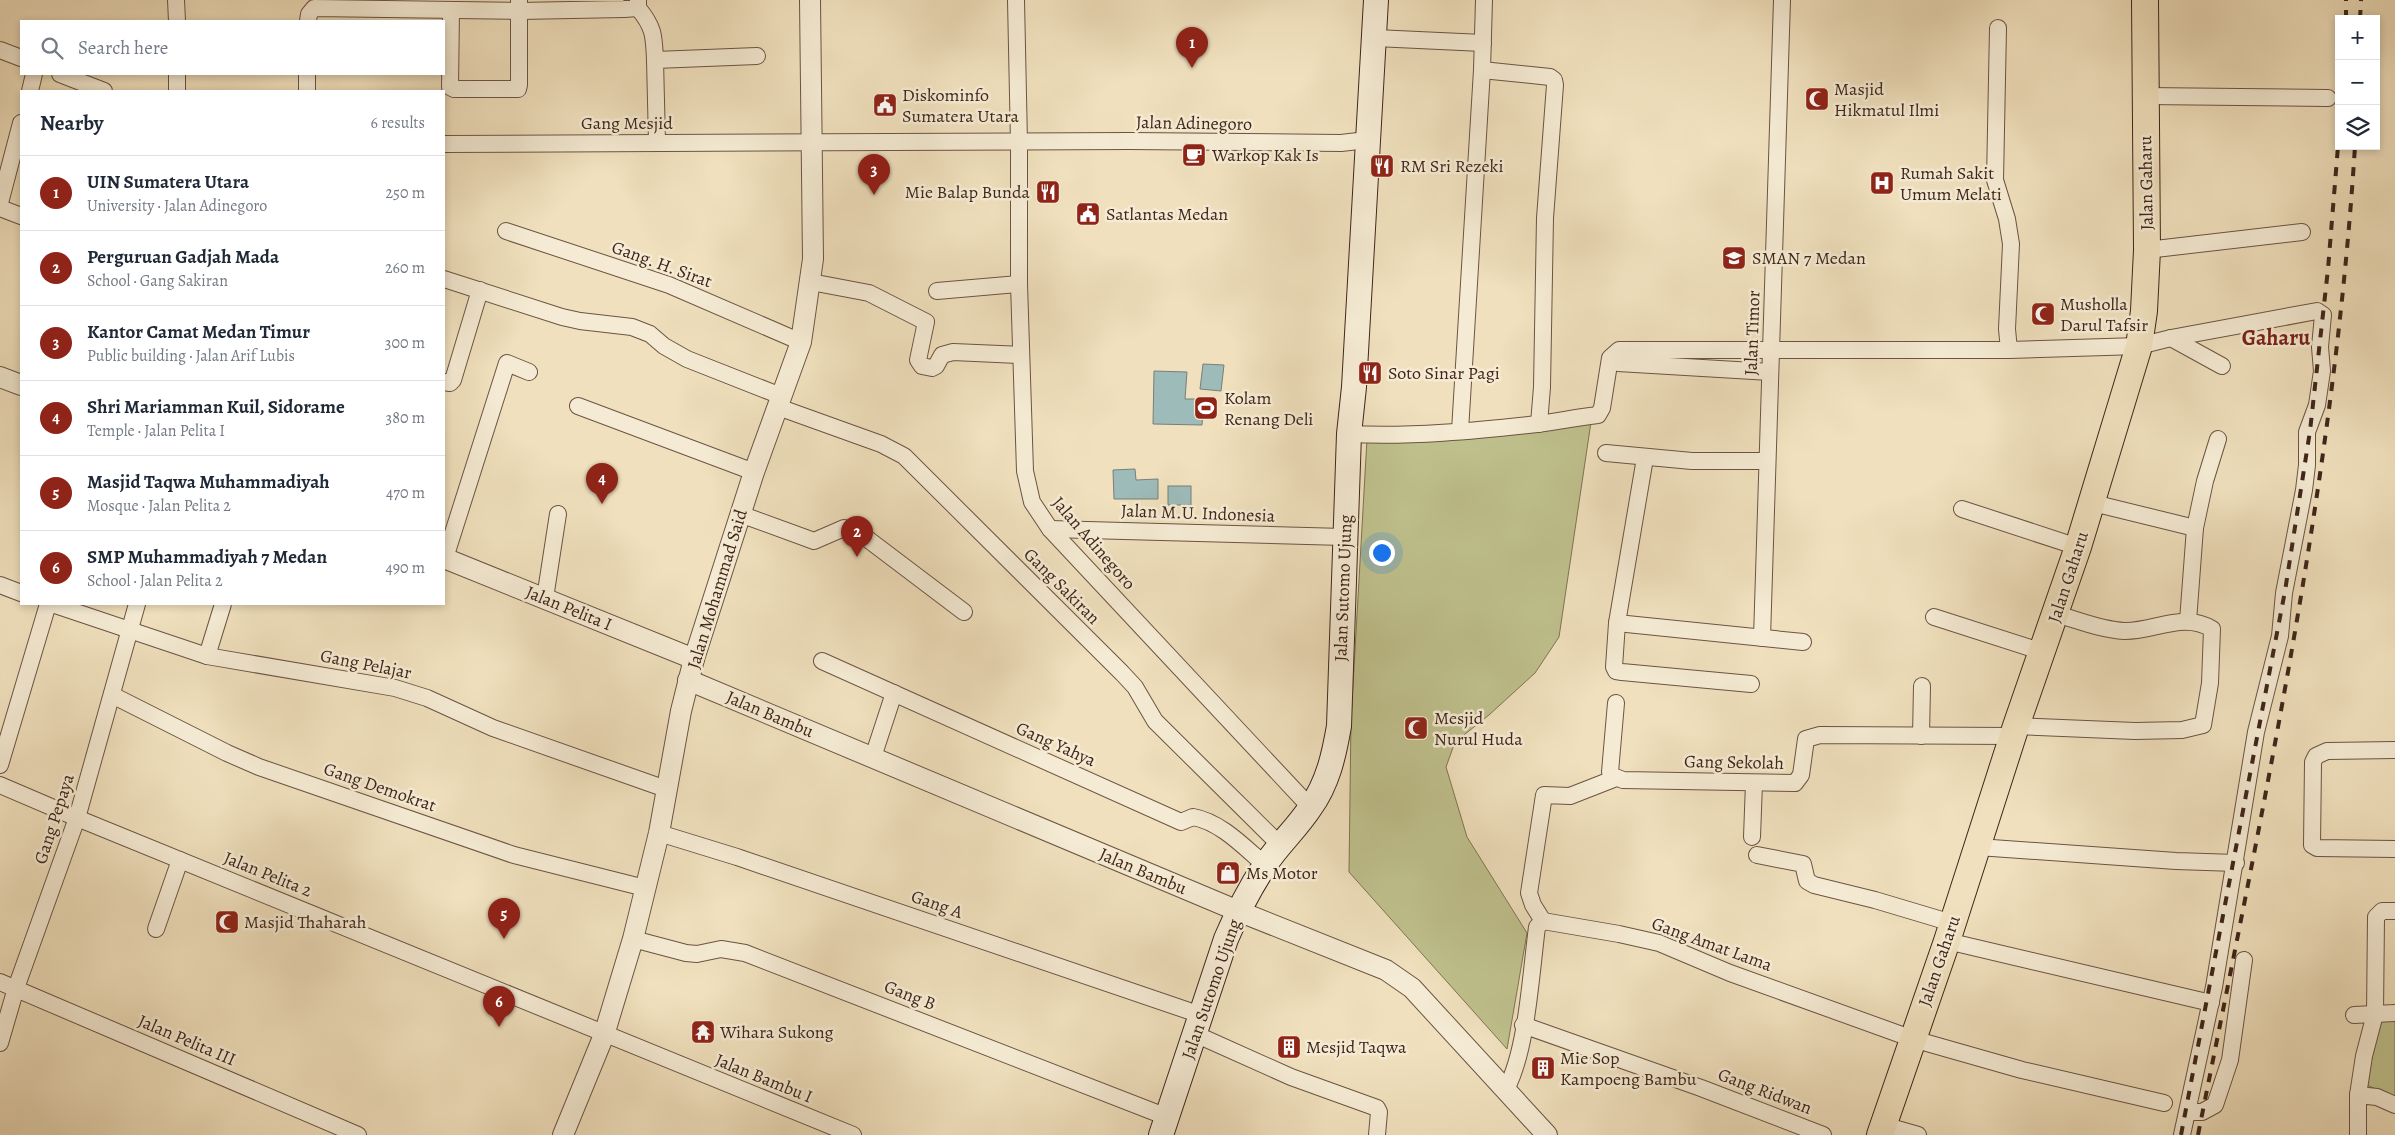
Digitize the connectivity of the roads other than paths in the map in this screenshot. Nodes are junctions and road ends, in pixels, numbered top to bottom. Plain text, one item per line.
1 (176, 0) edge
2 (810, 0) edge
3 (1016, 0) edge
4 (1376, 0) edge
5 (1484, 0) edge
6 (1782, 0) edge
7 (2145, 0) edge
8 (328, 4) edge
9 (638, 4) edge
10 (519, 6) edge
11 (451, 11) junction
12 (177, 20) edge
13 (308, 20) edge
14 (1998, 28) dead end
15 (1375, 38) junction
16 (1483, 43) junction
17 (0, 50) edge
18 (757, 56) dead end
19 (20, 58) edge
20 (655, 60) junction
21 (1482, 70) junction
22 (34, 75) edge
23 (63, 75) edge
24 (177, 75) edge
25 (307, 75) edge
26 (30, 90) edge
27 (101, 90) edge
28 (176, 90) edge
29 (307, 90) edge
30 (2145, 96) junction
31 (2328, 98) dead end
32 (20, 127) edge
33 (1367, 140) junction
34 (657, 142) junction
35 (1020, 143) junction
36 (445, 144) edge
37 (811, 144) junction
38 (0, 202) edge
39 (0, 208) edge
40 (20, 216) edge
41 (506, 231) dead end
42 (2302, 232) dead end
43 (2147, 250) junction
44 (445, 279) edge
45 (811, 282) junction
46 (1019, 284) junction
47 (480, 290) junction
48 (937, 291) dead end
49 (2171, 338) junction
50 (801, 342) junction
51 (2139, 346) junction
52 (1772, 350) junction
53 (2009, 350) junction
54 (1021, 355) junction
55 (1618, 363) dead end
56 (2222, 366) dead end
57 (530, 372) dead end
58 (1770, 372) junction
59 (0, 377) edge
60 (445, 382) edge
61 (20, 385) edge
62 (779, 401) junction
63 (578, 406) dead end
64 (1539, 424) junction
65 (1460, 431) junction
66 (1349, 434) junction
67 (2218, 439) dead end
68 (1606, 453) dead end
69 (1645, 458) junction
70 (1766, 461) junction
71 (754, 472) junction
72 (2092, 503) junction
73 (1962, 509) dead end
74 (558, 514) dead end
75 (740, 514) junction
76 (2195, 528) junction
77 (1050, 529) junction
78 (1344, 537) junction
79 (2078, 547) junction
80 (445, 555) edge
81 (445, 558) edge
82 (0, 586) edge
83 (20, 593) edge
84 (545, 598) junction
85 (50, 605) edge
86 (53, 605) edge
87 (137, 605) edge
88 (223, 605) edge
89 (964, 612) dead end
90 (2056, 614) junction
91 (1934, 616) dead end
92 (2188, 621) junction
93 (1617, 623) junction
94 (129, 629) junction
95 (1762, 638) junction
96 (1803, 642) dead end
97 (2043, 652) junction
98 (207, 656) junction
99 (694, 660) junction
100 (822, 661) dead end
101 (688, 680) junction
102 (1751, 684) dead end
103 (1922, 686) dead end
104 (894, 693) junction
105 (112, 695) junction
106 (1616, 703) dead end
107 (2014, 731) junction
108 (1921, 736) junction
109 (2395, 750) edge
110 (872, 757) junction
111 (0, 765) edge
112 (1616, 778) junction
113 (1754, 783) junction
114 (0, 785) edge
115 (666, 789) junction
116 (1310, 808) junction
117 (77, 818) junction
118 (659, 833) junction
119 (1752, 837) dead end
120 (1280, 845) junction
121 (1978, 847) junction
122 (2395, 849) edge
123 (1757, 855) dead end
124 (180, 860) junction
125 (2236, 863) junction
126 (1265, 865) junction
127 (645, 888) junction
128 (1238, 911) junction
129 (2395, 911) edge
130 (1543, 922) junction
131 (156, 929) dead end
132 (1950, 932) junction
133 (633, 939) junction
134 (2244, 960) dead end
135 (0, 982) edge
136 (16, 988) junction
137 (2211, 1003) junction
138 (2395, 1013) edge
139 (2376, 1014) junction
140 (2354, 1015) dead end
141 (1198, 1024) junction
142 (1523, 1025) junction
143 (604, 1035) junction
144 (1913, 1039) junction
145 (0, 1043) edge
146 (1507, 1086) junction
147 (2358, 1095) junction
148 (2164, 1102) dead end
149 (2395, 1105) edge
150 (2188, 1112) junction
151 (1164, 1126) edge
152 (1881, 1130) edge
153 (358, 1135) edge
154 (563, 1135) edge
155 (853, 1135) edge
156 (1377, 1135) edge
157 (1547, 1135) edge
158 (1823, 1135) edge
159 (1918, 1135) edge
160 (2182, 1135) edge
161 (2358, 1135) edge

1 - 12 street
2 - 37 street, Jalan Mohammad Said
3 - 35 street, Jalan Adinegoro
4 - 15 main road, Jalan Sutomo Ujung
5 - 16 street
6 - 52 street, Jalan Timor
7 - 30 main road, Jalan Gaharu
8 - 11 street
8 - 13 street
9 - 10 street
9 - 20 street
10 - 11 street
10 - 11 street
14 - 53 street
15 - 16 street
15 - 33 main road, Jalan Sutomo Ujung
16 - 21 street
17 - 19 street
18 - 20 street
20 - 34 street
21 - 64 street
21 - 65 street
22 - 26 street
23 - 27 street
24 - 28 street
25 - 29 street
30 - 31 street
30 - 43 main road, Jalan Gaharu
32 - 38 street
33 - 35 street, Jalan Adinegoro
33 - 66 main road, Jalan Sutomo Ujung
34 - 36 street, Gang Mesjid
34 - 37 street, Gang Mesjid
35 - 37 street, Gang Mesjid
35 - 46 street, Jalan Adinegoro
37 - 45 street, Jalan Mohammad Said
39 - 40 street
41 - 50 street, Gang. H. Sirat
42 - 43 street
43 - 51 main road, Jalan Gaharu
44 - 47 street, Gang Sakiran
45 - 50 street, Jalan Mohammad Said
45 - 54 street
46 - 48 street
46 - 54 street, Jalan Adinegoro
47 - 60 street
47 - 62 street, Gang Sakiran
49 - 51 street
49 - 56 street
49 - 125 street
50 - 62 street, Jalan Mohammad Said
51 - 53 street
51 - 72 main road, Jalan Gaharu
52 - 53 street
52 - 58 street, Jalan Timor
52 - 64 street
54 - 77 street, Jalan Adinegoro
55 - 58 street
57 - 80 street
58 - 70 street, Jalan Timor
59 - 61 street
62 - 71 street, Jalan Mohammad Said
62 - 120 street, Gang Sakiran
63 - 71 street
64 - 65 street
65 - 66 street
66 - 78 main road, Jalan Sutomo Ujung
67 - 76 street
68 - 69 street
69 - 70 street
69 - 93 street
70 - 95 street, Jalan Timor
71 - 75 street, Jalan Mohammad Said
72 - 76 street
72 - 79 main road, Jalan Gaharu
73 - 79 street
74 - 84 street
75 - 89 street
75 - 99 street, Jalan Mohammad Said
76 - 92 street
77 - 78 street, Jalan M.U. Indonesia
77 - 116 street, Jalan Adinegoro
78 - 116 main road, Jalan Sutomo Ujung
79 - 90 main road, Jalan Gaharu
81 - 84 street, Jalan Pelita I
82 - 83 street
84 - 99 street, Jalan Pelita I
85 - 111 street
86 - 94 street, Gang Pelajar
87 - 94 street, Gang Pepaya
88 - 98 street
90 - 92 street
90 - 97 main road, Jalan Gaharu
91 - 97 street
92 - 107 street, Gang Sekolah
93 - 95 street
93 - 102 street
94 - 98 street, Gang Pelajar
94 - 105 street, Gang Pepaya
95 - 96 street
97 - 107 main road, Jalan Gaharu
98 - 115 street, Gang Pelajar
99 - 101 street, Jalan Mohammad Said
100 - 104 street, Gang Yahya
101 - 110 street, Jalan Bambu
101 - 115 street, Jalan Mohammad Said
103 - 108 street
104 - 110 street
104 - 126 street, Gang Yahya
105 - 117 street, Gang Pepaya
105 - 127 street, Gang Demokrat
106 - 112 street
107 - 108 street, Gang Sekolah
107 - 121 main road, Jalan Gaharu
108 - 113 street, Gang Sekolah
109 - 122 street
110 - 128 street, Jalan Bambu
112 - 113 street, Gang Sekolah
112 - 130 street
113 - 119 street
114 - 117 street, Jalan Pelita 2
115 - 118 street, Jalan Mohammad Said
116 - 120 main road, Jalan Sutomo Ujung
117 - 124 street, Jalan Pelita 2
117 - 136 street, Gang Pepaya
118 - 127 street, Jalan Mohammad Said
118 - 141 street, Gang A
120 - 126 main road, Jalan Sutomo Ujung
121 - 125 street
121 - 132 main road, Jalan Gaharu
123 - 132 street
124 - 131 street
124 - 143 street, Jalan Pelita 2
125 - 137 street
126 - 128 main road, Jalan Sutomo Ujung
127 - 133 street, Jalan Mohammad Said
128 - 141 main road, Jalan Sutomo Ujung
128 - 146 street, Jalan Bambu
129 - 139 street
130 - 142 street
130 - 144 street, Gang Amat Lama
132 - 137 street
132 - 144 main road, Jalan Gaharu
133 - 143 street, Jalan Mohammad Said
133 - 151 street, Gang B
134 - 150 street
135 - 136 street, Jalan Pelita III
136 - 145 street, Gang Pepaya
136 - 153 street, Jalan Pelita III
137 - 150 street
138 - 139 street
139 - 140 street
139 - 147 street
141 - 151 main road, Jalan Sutomo Ujung
141 - 156 street, Gang A
142 - 146 street
142 - 158 street, Gang Ridwan
143 - 154 street, Jalan Mohammad Said
143 - 155 street, Jalan Bambu I
144 - 148 street, Gang Amat Lama
144 - 152 main road, Jalan Gaharu
146 - 157 street, Jalan Bambu
147 - 149 street
147 - 161 street
150 - 160 street
152 - 159 street

